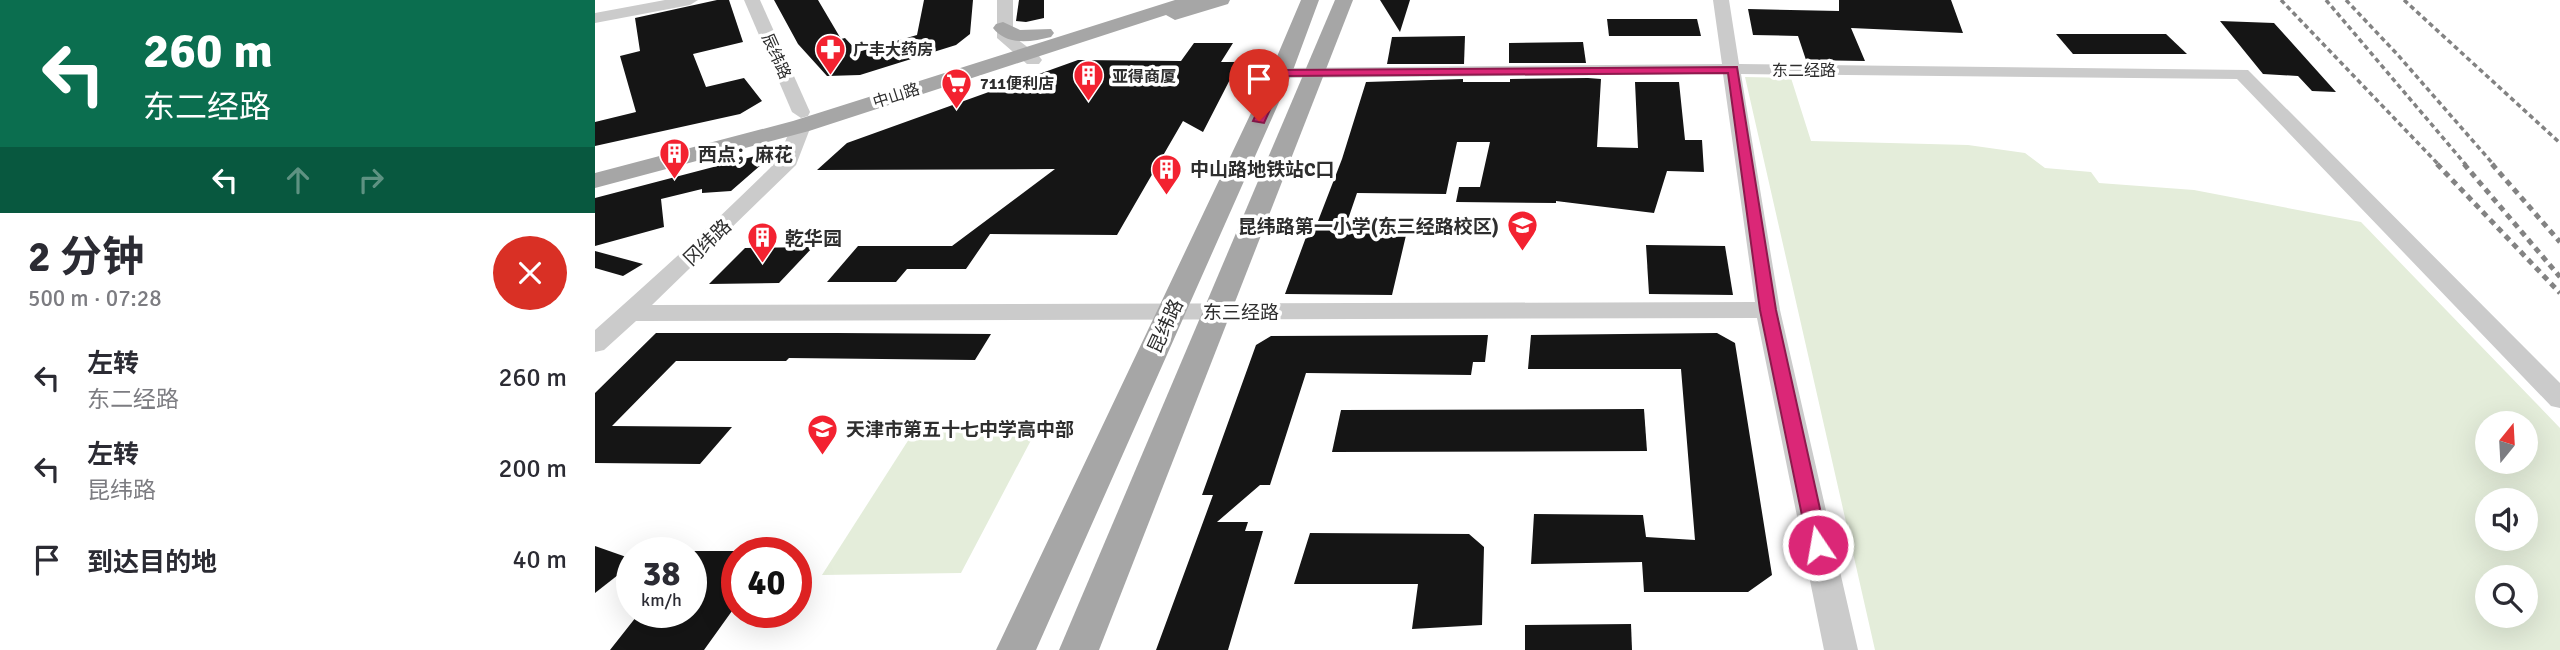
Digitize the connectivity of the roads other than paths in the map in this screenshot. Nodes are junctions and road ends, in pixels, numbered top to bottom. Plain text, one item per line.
1 (690, 0) edge
2 (751, 0) edge
3 (1005, 0) edge
4 (1148, 0) edge
5 (1194, 0) edge
6 (1221, 0) edge
7 (1310, 0) edge
8 (1361, 0) edge
9 (1721, 0) edge
10 (1339, 13) edge
11 (595, 18) edge
12 (1018, 46) junction
13 (1733, 69) junction
14 (1281, 73) junction
15 (1314, 73) junction
16 (801, 119) junction
17 (595, 166) edge
18 (595, 181) edge
19 (1768, 310) junction
20 (1172, 312) junction
21 (1216, 312) junction
22 (631, 313) junction
23 (595, 344) edge
24 (2560, 399) edge
25 (1016, 650) edge
26 (1079, 650) edge
27 (1840, 650) edge

1 - 11 street
2 - 16 street, 辰纬路
3 - 12 street
4 - 12 main road, 中山路
5 - 12 main road, 中山路
6 - 12 main road
7 - 14 main road, 昆纬路
8 - 10 main road
9 - 13 street
10 - 15 main road
12 - 16 main road, 中山路
13 - 15 street, 东二经路
13 - 19 street
13 - 24 street, 东二经路
14 - 15 street, 东二经路
14 - 20 main road, 昆纬路
15 - 21 main road
16 - 17 main road, 中山路
16 - 18 main road, 中山路
16 - 22 street, 冈纬路
19 - 21 street, 东三经路
19 - 27 street
20 - 21 street, 东三经路
20 - 22 street, 东三经路
20 - 25 main road, 昆纬路
21 - 26 main road
22 - 23 street, 冈纬路

